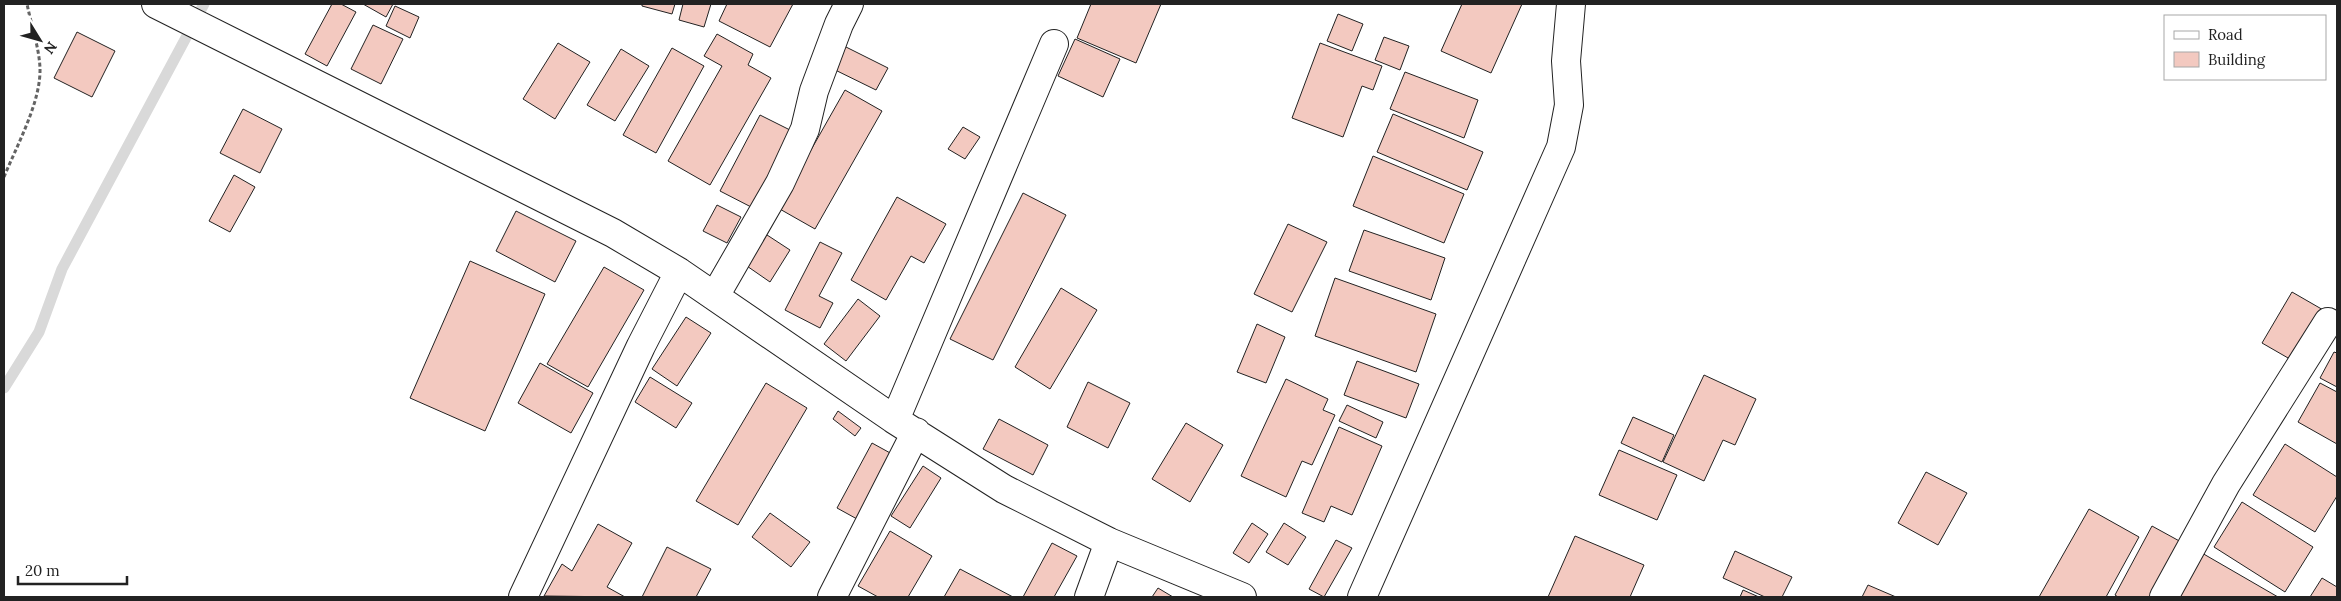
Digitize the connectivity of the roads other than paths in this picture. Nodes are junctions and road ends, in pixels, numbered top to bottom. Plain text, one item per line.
1 (156, 4) edge
2 (849, 4) edge
3 (1571, 4) edge
4 (1054, 44) dead end
5 (679, 272) junction
6 (714, 296) junction
7 (2328, 322) dead end
8 (905, 426) junction
9 (1109, 542) junction
10 (523, 597) edge
11 (832, 597) edge
12 (1089, 597) edge
13 (1242, 597) edge
14 (1362, 597) edge
15 (2164, 597) edge

1 - 5 street
2 - 6 street
3 - 14 street
4 - 8 street
5 - 6 street
5 - 10 street
6 - 8 street
7 - 15 street
8 - 9 street
8 - 11 street
9 - 12 street
9 - 13 street

